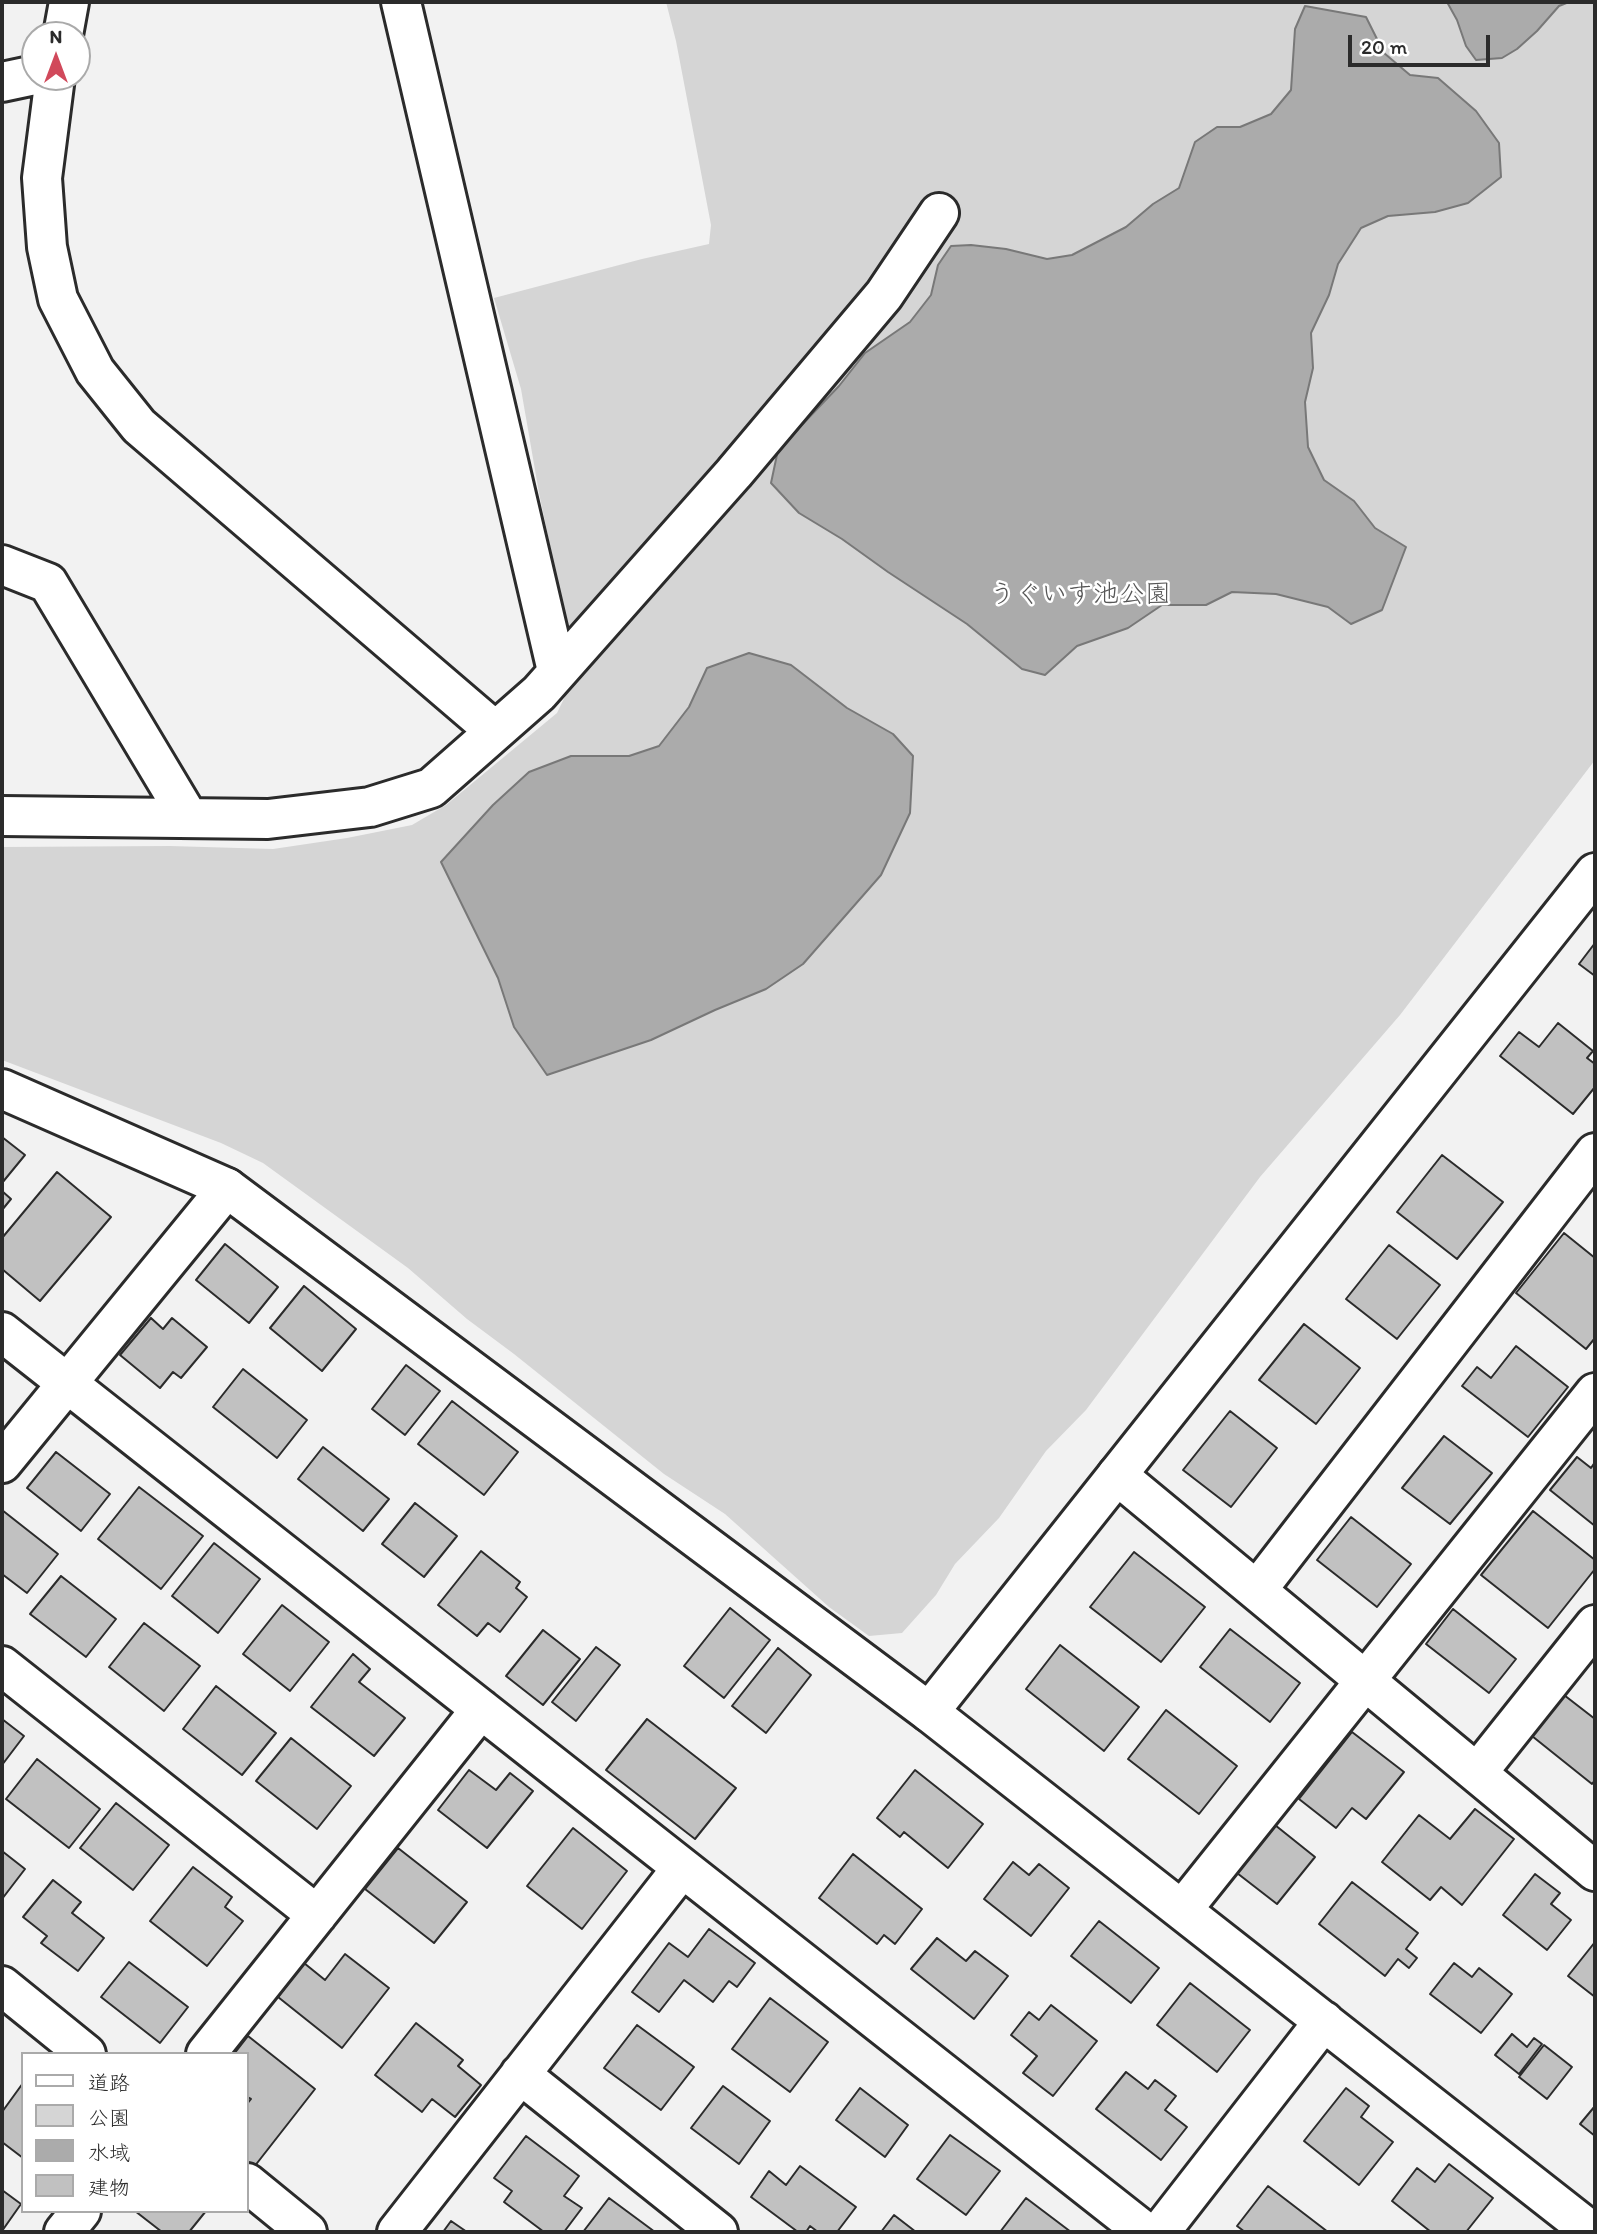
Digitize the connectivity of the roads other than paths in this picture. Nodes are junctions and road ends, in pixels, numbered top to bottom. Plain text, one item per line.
1 (69, 2) edge
2 (401, 2) edge
3 (66, 21) edge
4 (21, 78) edge
5 (2, 82) edge
6 (53, 91) edge
7 (939, 213) dead end
8 (2, 565) edge
9 (557, 671) junction
10 (495, 731) junction
11 (2, 817) edge
12 (188, 817) junction
13 (1595, 873) edge
14 (2, 1089) edge
15 (1595, 1153) edge
16 (227, 1188) junction
17 (2, 1332) edge
18 (67, 1383) junction
19 (1595, 1393) edge
20 (2, 1462) edge
21 (1117, 1475) junction
22 (1257, 1590) junction
23 (1595, 1625) edge
24 (2, 1665) edge
25 (1365, 1680) junction
26 (481, 1709) junction
27 (929, 1712) junction
28 (1477, 1773) junction
29 (682, 1868) junction
30 (1595, 1871) edge
31 (1182, 1910) junction
32 (317, 1915) junction
33 (2, 1986) edge
34 (1324, 2021) junction
35 (84, 2052) edge
36 (208, 2052) edge
37 (520, 2074) junction
38 (248, 2184) edge
39 (79, 2213) edge
40 (64, 2232) edge
41 (307, 2232) edge
42 (397, 2232) edge
43 (718, 2232) edge
44 (1145, 2232) edge
45 (1160, 2232) edge
46 (1592, 2232) edge

1 - 3 street
2 - 9 street
4 - 5 street
6 - 10 street
7 - 9 street
8 - 12 street
9 - 10 street
10 - 12 street
11 - 12 street
13 - 21 street
14 - 16 street
15 - 22 street
16 - 18 street
16 - 27 street
17 - 18 street
18 - 20 street
18 - 26 street
19 - 25 street
21 - 22 street
21 - 27 street
22 - 25 street
23 - 28 street
24 - 32 street
25 - 28 street
25 - 31 street
26 - 29 street
26 - 32 street
27 - 31 street
28 - 30 street
29 - 37 street
29 - 44 street
31 - 34 street
32 - 36 street
33 - 35 street
34 - 45 street
34 - 46 street
37 - 42 street
37 - 43 street
38 - 41 street
39 - 40 street

